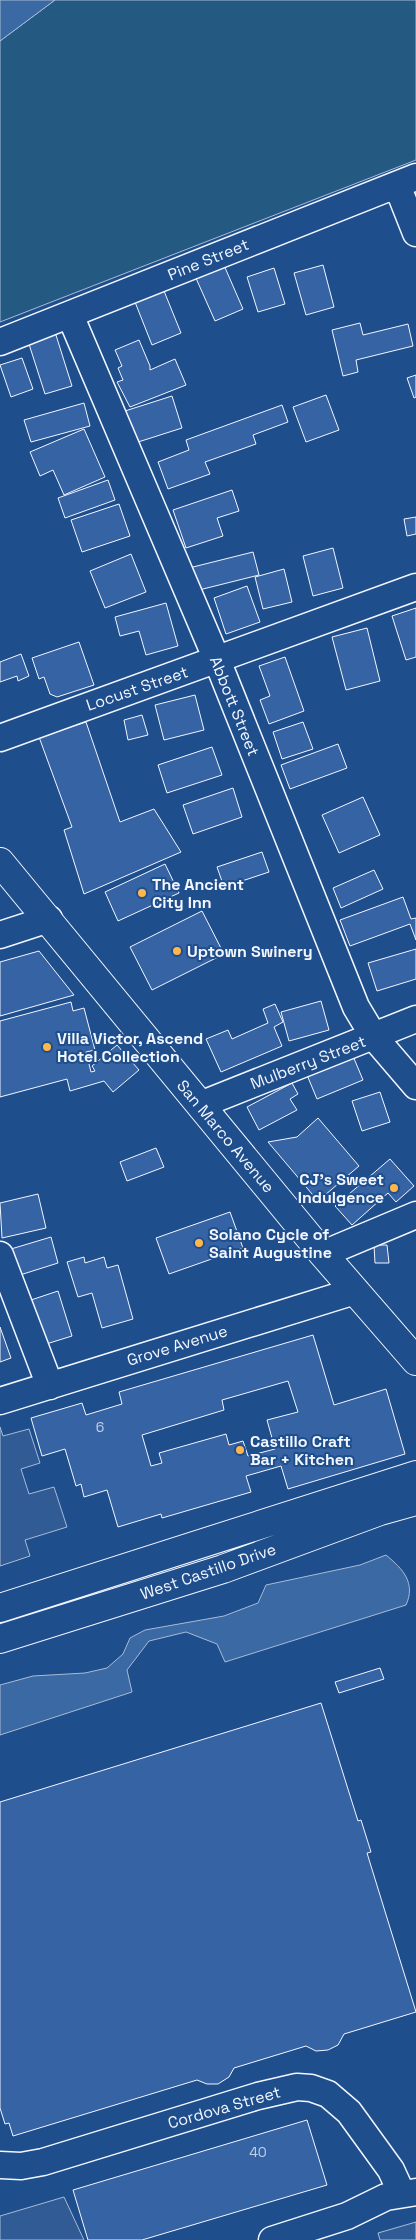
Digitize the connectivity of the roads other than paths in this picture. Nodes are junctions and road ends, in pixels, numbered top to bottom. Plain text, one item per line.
1 (407, 181) edge
2 (416, 233) edge
3 (70, 315) junction
4 (0, 342) edge
5 (416, 587) edge
6 (217, 660) junction
7 (0, 738) edge
8 (0, 862) edge
9 (49, 919) junction
10 (0, 935) edge
11 (416, 1019) edge
12 (374, 1036) junction
13 (416, 1086) edge
14 (200, 1105) junction
15 (416, 1215) edge
16 (323, 1254) junction
17 (0, 1255) edge
18 (355, 1290) junction
19 (416, 1361) edge
20 (50, 1386) junction
21 (0, 1401) edge
22 (416, 1475) edge
23 (413, 1502) edge
24 (0, 1608) edge
25 (0, 1639) edge
26 (0, 2165) edge
27 (409, 2193) edge
28 (272, 2240) edge

1 - 2 street
1 - 3 street, Pine Street
3 - 4 street, Pine Street
3 - 6 street, Abbott Street
5 - 6 street, Locust Street
6 - 7 street, Locust Street
6 - 12 street, Abbott Street
8 - 9 main road, San Marco Avenue
9 - 10 street
9 - 14 main road, San Marco Avenue
11 - 12 street, Mulberry Street
12 - 13 street, Abbott Street
12 - 14 street, Mulberry Street
14 - 16 main road, San Marco Avenue
15 - 16 street
16 - 18 main road, San Marco Avenue
17 - 20 street
18 - 19 main road, San Marco Avenue
18 - 20 street, Grove Avenue
20 - 21 street, Grove Avenue
22 - 24 main road, West Castillo Drive
23 - 25 main road, West Castillo Drive
26 - 27 street, Cordova Street
27 - 28 street

